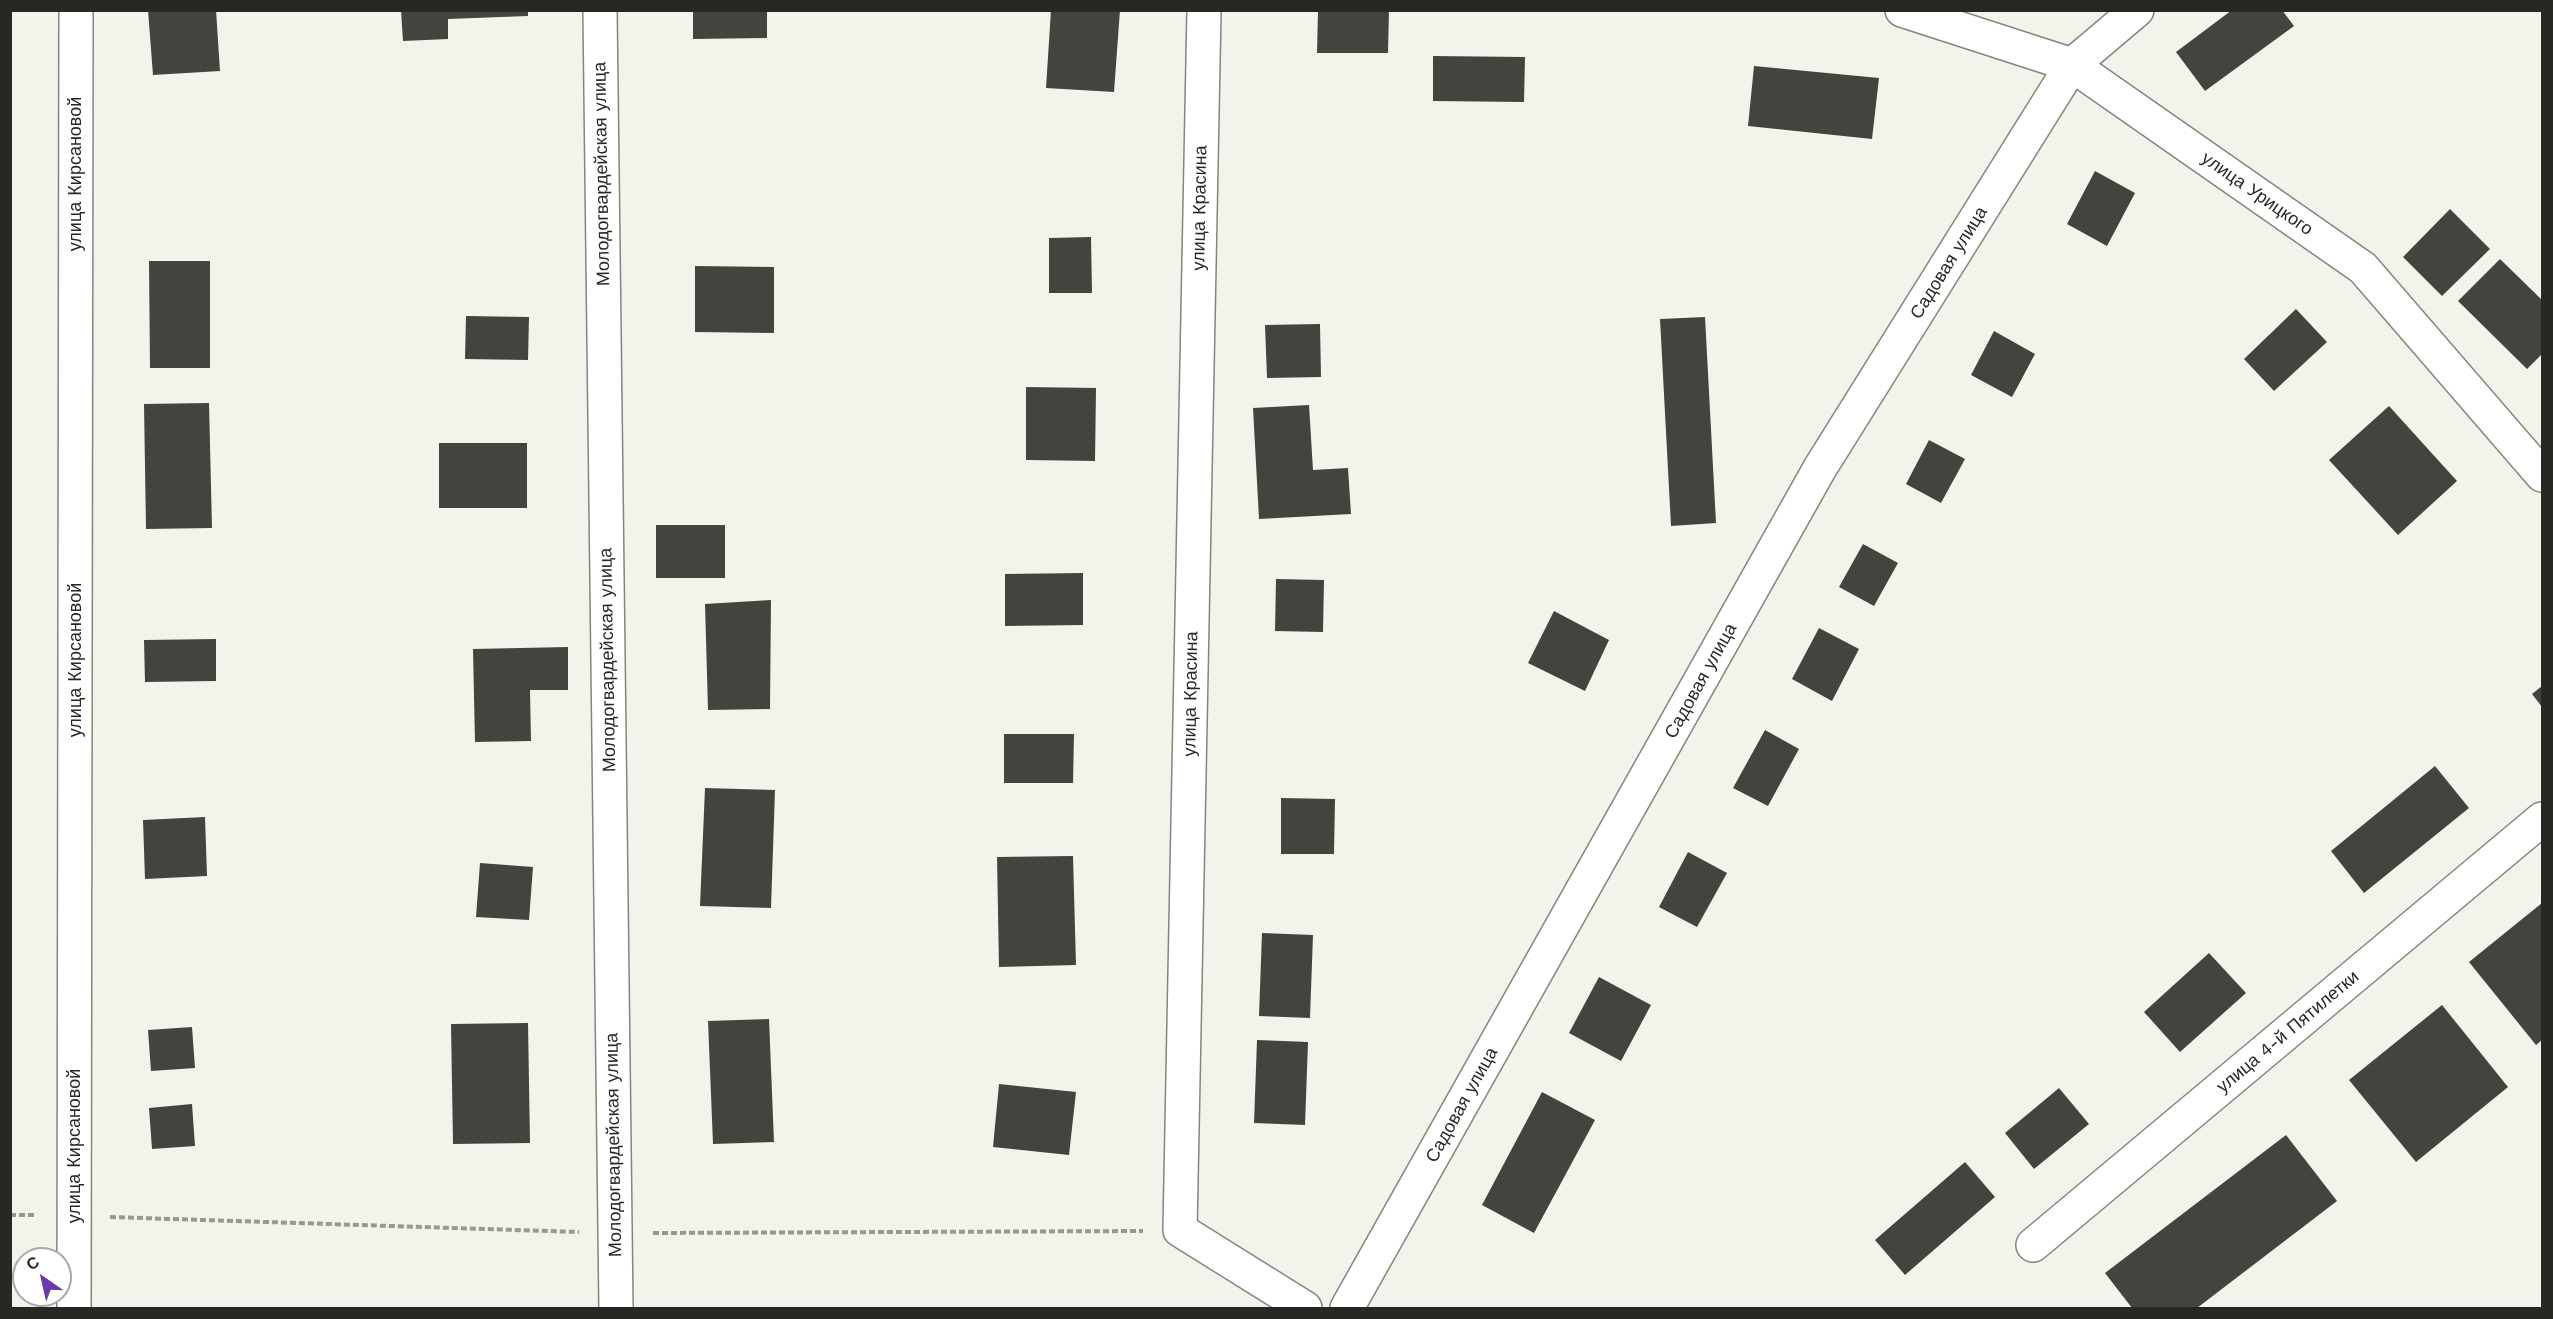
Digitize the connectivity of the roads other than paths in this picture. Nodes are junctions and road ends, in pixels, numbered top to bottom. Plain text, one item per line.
1 (76, 10) edge
2 (600, 10) edge
3 (1204, 10) edge
4 (1902, 10) edge
5 (2137, 10) edge
6 (2073, 65) junction
7 (2542, 475) edge
8 (2542, 819) edge
9 (2033, 1245) dead end
10 (74, 1308) edge
11 (616, 1308) edge
12 (1305, 1308) edge
13 (1347, 1308) edge

1 - 10 street, улица Кирсановой
2 - 11 street, Молодогвардейская улица
3 - 12 street, улица Красина
4 - 6 street, улица Урицкого
5 - 6 street, Садовая улица
6 - 7 street, улица Урицкого
6 - 13 street, Садовая улица
8 - 9 street, улица 4-й Пятилетки

